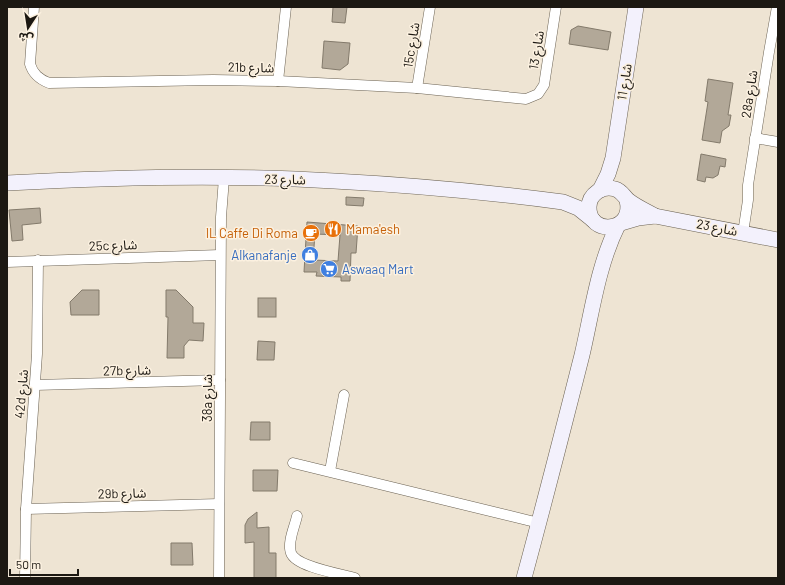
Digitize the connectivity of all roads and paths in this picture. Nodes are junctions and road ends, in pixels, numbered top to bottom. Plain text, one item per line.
1 (34, 7) edge
2 (286, 7) edge
3 (430, 7) edge
4 (556, 7) edge
5 (636, 7) edge
6 (777, 7) edge
7 (278, 81) junction
8 (417, 88) junction
9 (538, 94) joint
10 (755, 138) junction
11 (778, 142) edge
12 (613, 158) junction
13 (220, 178) junction
14 (7, 183) edge
15 (596, 193) junction
16 (623, 196) junction
17 (563, 202) junction
18 (655, 216) junction
19 (595, 222) junction
20 (619, 224) junction
21 (740, 232) junction
22 (778, 240) edge
23 (220, 255) junction
24 (38, 260) junction
25 (7, 262) edge
26 (603, 262) junction
27 (220, 380) junction
28 (35, 385) junction
29 (344, 395) dead end
30 (293, 463) dead end
31 (330, 471) junction
32 (219, 504) junction
33 (26, 509) junction
34 (297, 516) dead end
35 (539, 523) junction
36 (25, 578) edge
37 (219, 578) edge
38 (355, 578) edge
39 (524, 578) edge

1 - 7 street, 21b شارع
2 - 7 street
3 - 8 street, 15c شارع
4 - 9 street, شارع 13
5 - 12 street, شارع 11
6 - 10 street, 28a شارع
7 - 8 street, 21b شارع
8 - 9 street, 21b شارع
10 - 11 street
10 - 21 street, 28a شارع
12 - 15 street, شارع 11
12 - 16 street, شارع 11
13 - 14 street, شارع 23
13 - 17 street, شارع 23
13 - 23 street, 38a شارع
15 - 16 street
15 - 17 street, شارع 23
15 - 19 street
16 - 18 street, شارع 23
16 - 20 street
17 - 19 street, شارع 23
18 - 20 street, شارع 23
18 - 21 street, شارع 23
19 - 20 street
19 - 26 street
20 - 26 street
21 - 22 street, شارع 23
23 - 24 street, 25c شارع
23 - 27 street, 38a شارع
24 - 25 street, 25c شارع
24 - 28 street, 42d شارع
26 - 35 street
27 - 28 street, 27b شارع
27 - 32 street, 38a شارع
28 - 33 street, 42d شارع
29 - 31 street
30 - 31 street
31 - 35 street
32 - 33 street, 29b شارع
32 - 37 street, 38a شارع
33 - 36 street, 42d شارع
34 - 38 street
35 - 39 street

